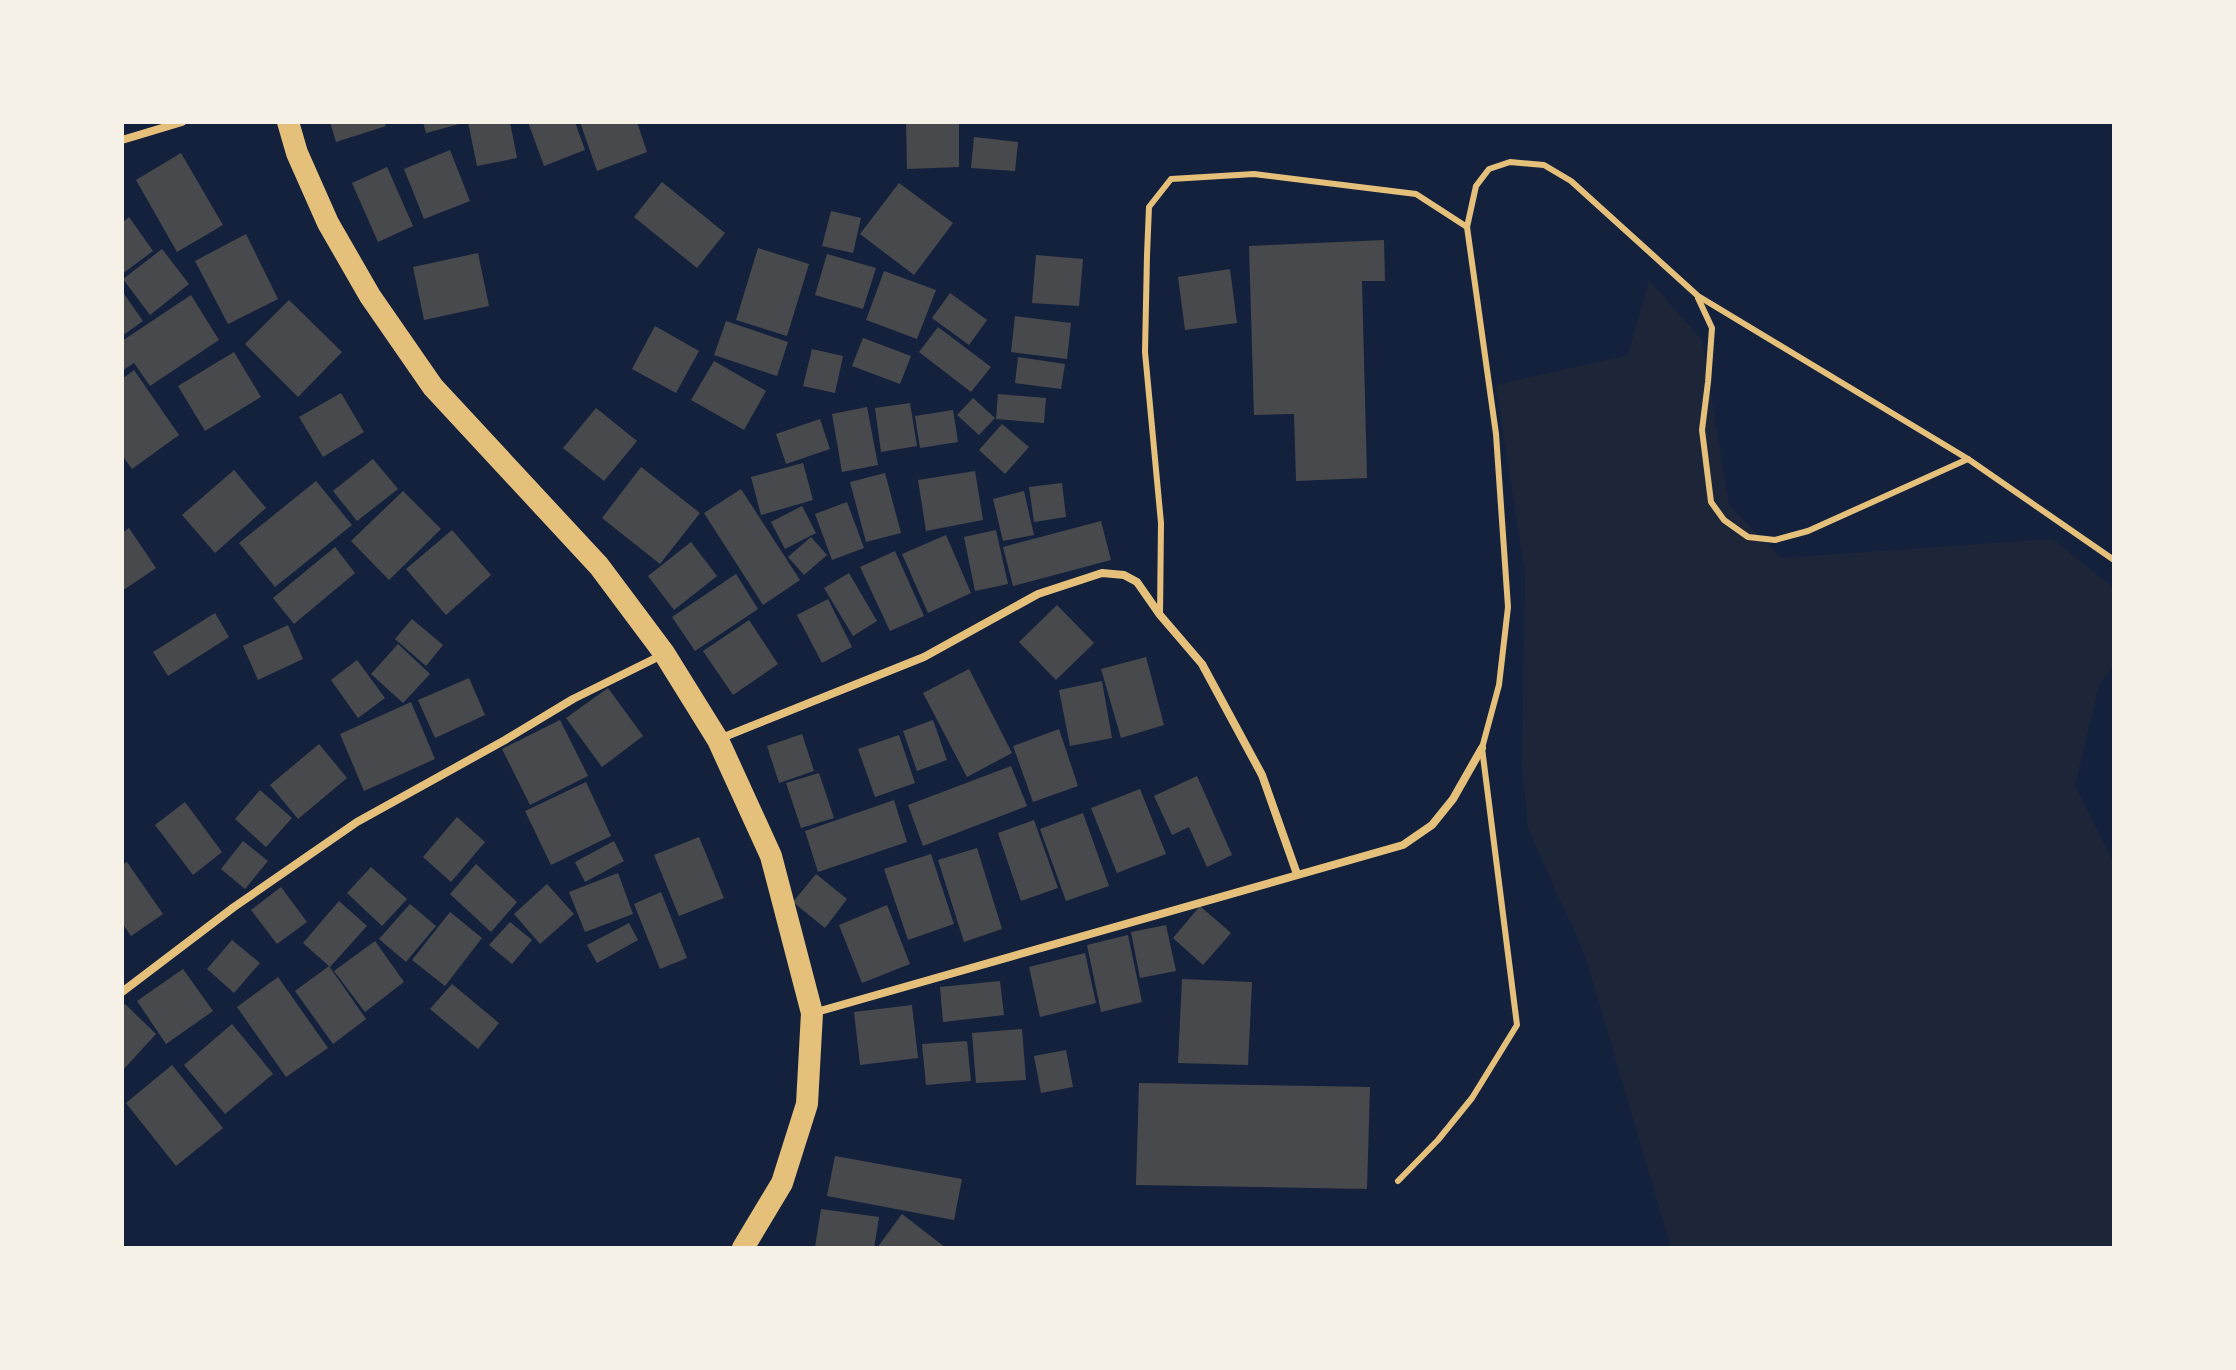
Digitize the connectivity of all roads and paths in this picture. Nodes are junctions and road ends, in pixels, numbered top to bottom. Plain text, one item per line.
1 (182, 122) edge
2 (288, 122) edge
3 (122, 140) edge
4 (1467, 227) junction
5 (1698, 296) junction
6 (1968, 459) junction
7 (2114, 560) edge
8 (1160, 615) junction
9 (664, 653) junction
10 (718, 740) junction
11 (1482, 748) junction
12 (1297, 874) junction
13 (122, 992) edge
14 (812, 1013) junction
15 (1398, 1181) dead end
16 (743, 1248) edge

1 - 3 street
2 - 9 highway
4 - 5 lane
4 - 8 lane
4 - 11 lane
5 - 6 lane
5 - 6 lane
6 - 7 lane
8 - 10 street
8 - 12 street
9 - 10 highway
9 - 13 street
10 - 14 highway
11 - 12 street
11 - 15 lane
12 - 14 street
14 - 16 highway

